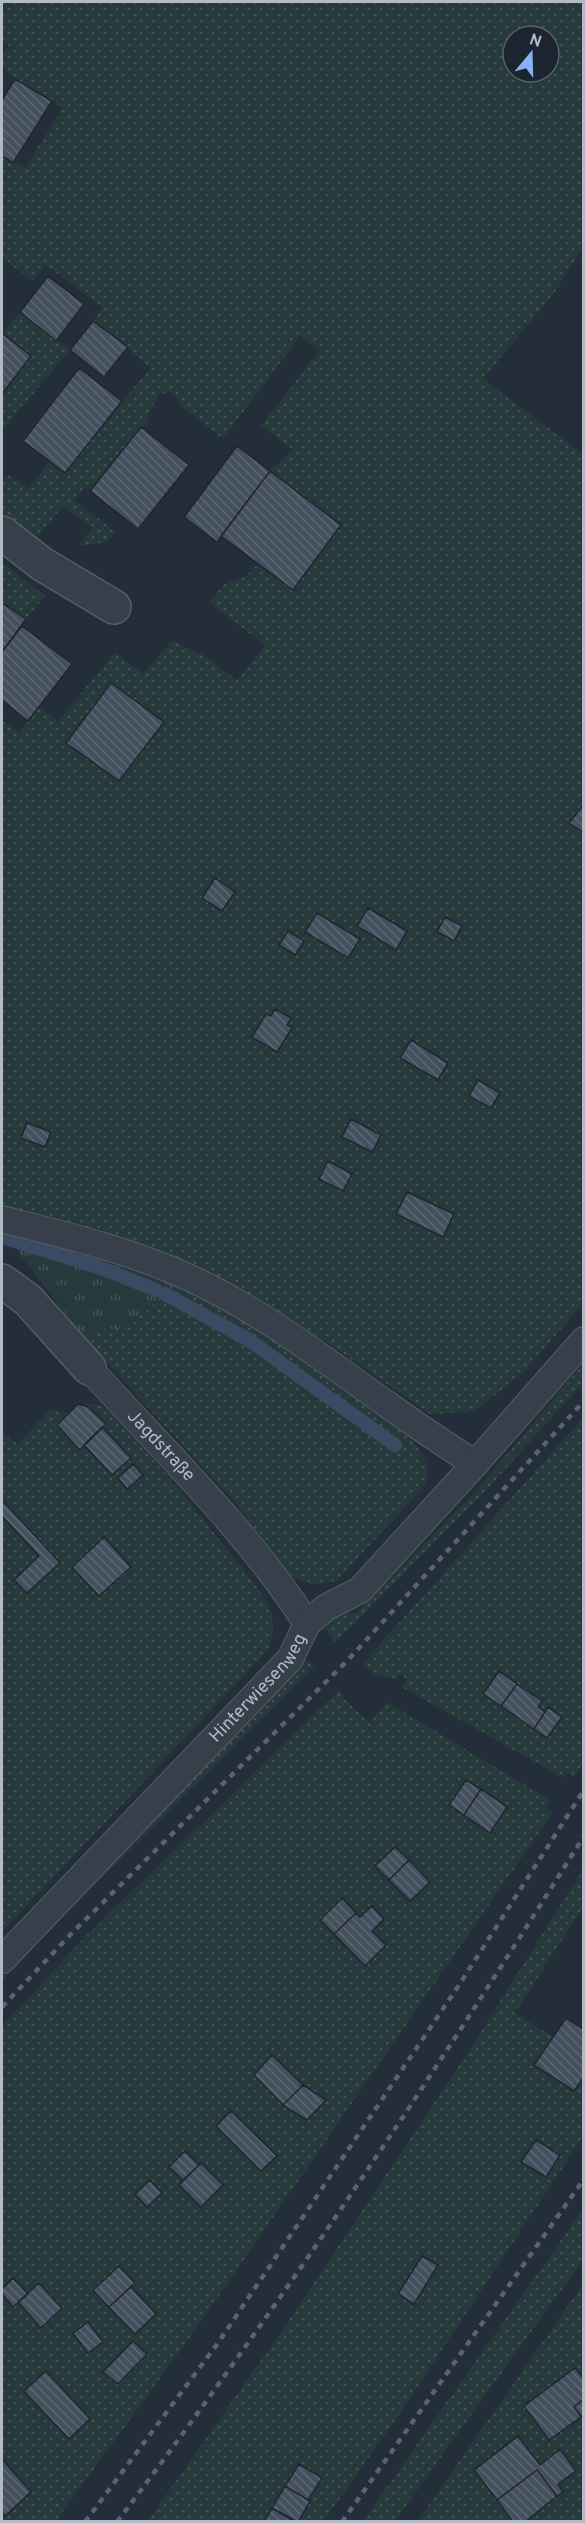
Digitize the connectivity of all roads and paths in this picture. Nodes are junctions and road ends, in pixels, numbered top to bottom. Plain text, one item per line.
1 (2, 533) edge
2 (114, 607) dead end
3 (2, 1219) edge
4 (2, 1281) edge
5 (584, 1340) edge
6 (89, 1368) joint
7 (476, 1464) junction
8 (307, 1624) junction
9 (2, 1960) edge

1 - 2 street
3 - 7 lane
4 - 6 street, Jagdstraße
5 - 7 lane, Hinterwiesenweg
6 - 8 lane, Jagdstraße
7 - 8 lane, Hinterwiesenweg
8 - 9 lane, Hinterwiesenweg

